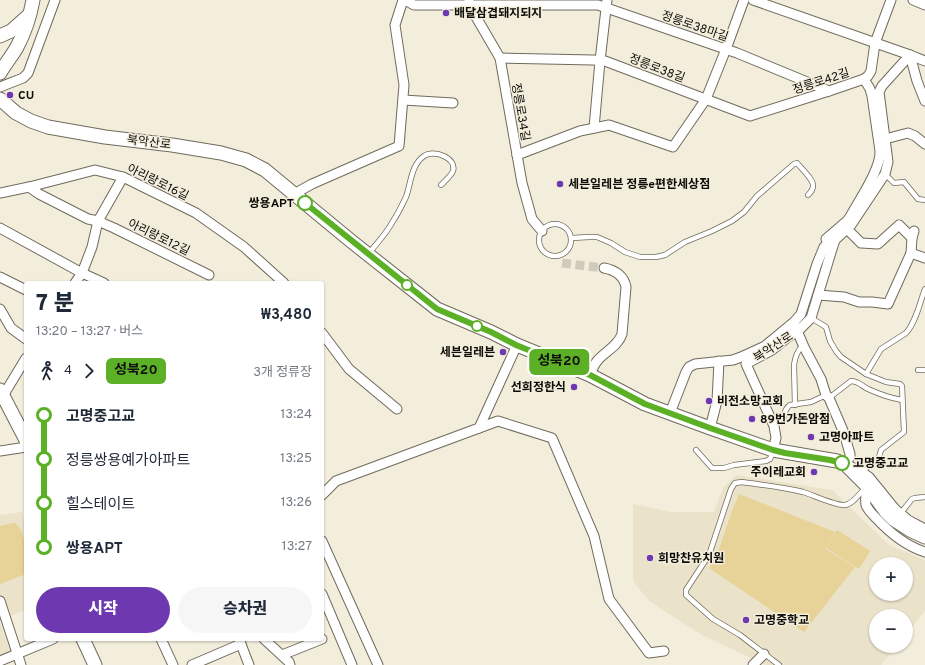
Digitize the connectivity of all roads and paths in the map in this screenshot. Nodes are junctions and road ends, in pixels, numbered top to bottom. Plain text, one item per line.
1 (33, 0) edge
2 (55, 0) edge
3 (404, 0) edge
4 (744, 0) edge
5 (753, 0) edge
6 (892, 0) edge
7 (913, 0) edge
8 (469, 3) edge
9 (606, 4) edge
10 (925, 5) edge
11 (31, 13) junction
12 (0, 36) edge
13 (875, 43) junction
14 (726, 49) junction
15 (910, 55) junction
16 (500, 58) junction
17 (600, 61) junction
18 (925, 61) edge
19 (0, 73) edge
20 (864, 79) junction
21 (0, 87) edge
22 (829, 91) junction
23 (0, 99) edge
24 (706, 99) junction
25 (403, 100) junction
26 (925, 101) edge
27 (453, 103) dead end
28 (594, 128) junction
29 (885, 139) junction
30 (925, 144) edge
31 (517, 155) junction
32 (885, 174) junction
33 (123, 177) junction
34 (441, 185) dead end
35 (29, 187) junction
36 (0, 192) edge
37 (294, 194) junction
38 (808, 195) dead end
39 (925, 200) edge
40 (98, 221) junction
41 (0, 228) edge
42 (847, 229) junction
43 (542, 231) junction
44 (838, 236) junction
45 (572, 238) junction
46 (911, 253) junction
47 (368, 254) junction
48 (925, 258) edge
49 (817, 264) junction
50 (604, 268) tunnel mouth
51 (82, 273) junction
52 (209, 275) dead end
53 (0, 277) edge
54 (76, 281) edge
55 (100, 281) edge
56 (282, 281) edge
57 (24, 289) edge
58 (925, 289) edge
59 (818, 294) junction
60 (0, 309) edge
61 (812, 318) junction
62 (796, 326) junction
63 (324, 336) edge
64 (24, 338) edge
65 (516, 345) junction
66 (803, 345) junction
67 (24, 361) edge
68 (719, 361) junction
69 (918, 370) dead end
70 (925, 370) edge
71 (866, 374) junction
72 (590, 375) junction
73 (2, 393) edge
74 (828, 396) junction
75 (902, 400) junction
76 (796, 404) junction
77 (397, 410) dead end
78 (670, 413) junction
79 (772, 423) junction
80 (479, 428) junction
81 (710, 428) junction
82 (24, 436) edge
83 (24, 447) edge
84 (696, 450) dead end
85 (773, 450) junction
86 (0, 452) edge
87 (845, 464) junction
88 (862, 472) junction
89 (870, 490) junction
90 (324, 493) edge
91 (925, 497) edge
92 (900, 514) junction
93 (925, 530) edge
94 (925, 537) edge
95 (324, 545) edge
96 (925, 552) edge
97 (324, 599) edge
98 (0, 601) edge
99 (338, 632) junction
100 (324, 638) edge
101 (48, 641) edge
102 (84, 641) edge
103 (162, 641) edge
104 (240, 641) edge
105 (266, 641) edge
106 (317, 641) edge
107 (664, 651) dead end
108 (17, 653) junction
109 (764, 654) junction
110 (282, 655) junction
111 (0, 661) edge
112 (21, 665) edge
113 (95, 665) edge
114 (173, 665) edge
115 (192, 665) edge
116 (249, 665) edge
117 (290, 665) edge
118 (352, 665) edge
119 (378, 665) edge
120 (753, 665) edge
121 (779, 665) edge

1 - 11 street
2 - 21 street
3 - 8 street, 정릉로38마길
3 - 25 street
4 - 14 street
5 - 13 street
6 - 13 street, 정릉로42길
7 - 10 street
8 - 9 street, 정릉로38마길
8 - 16 street, 정릉로34길
9 - 14 street, 정릉로38마길
9 - 17 street
11 - 12 street
11 - 19 street
13 - 15 street
13 - 20 street, 정릉로42길
14 - 22 street, 정릉로38마길
14 - 24 street
15 - 18 street
15 - 26 street
15 - 29 street
16 - 17 street, 정릉로38길
16 - 31 street, 정릉로34길
17 - 24 street, 정릉로38길
17 - 28 street
20 - 22 street, 정릉로42길
20 - 49 street
22 - 24 street, 정릉로42길
23 - 37 street, 북악산로
24 - 28 street
25 - 27 street
25 - 37 street
28 - 31 street
29 - 30 street
29 - 32 street
31 - 43 street, 정릉로34길
32 - 39 lane
32 - 42 street
33 - 35 street, 아리랑로16길
33 - 40 street
33 - 56 street, 아리랑로16길
34 - 47 lane
35 - 36 street, 아리랑로16길
35 - 40 street, 아리랑로12길
37 - 47 street, 북악산로
38 - 45 lane
40 - 51 street
40 - 52 street, 아리랑로12길
41 - 51 street
42 - 44 street
42 - 46 street
43 - 45 lane
43 - 45 lane
44 - 49 street
44 - 59 street
46 - 48 street
46 - 59 street
47 - 65 street, 북악산로
49 - 62 street
50 - 72 street
51 - 54 street
51 - 55 street
53 - 57 street
58 - 71 lane
59 - 61 street
60 - 64 street
61 - 62 street
61 - 71 lane
62 - 66 street
62 - 68 street
62 - 79 street, 북악산로
63 - 77 street
65 - 72 street, 북악산로
65 - 80 street
66 - 74 street
66 - 76 lane
67 - 73 street
68 - 78 street
68 - 81 street
69 - 70 lane
71 - 75 lane
72 - 78 street, 북악산로
73 - 82 street
74 - 75 lane
74 - 76 lane
74 - 87 street
75 - 88 lane
76 - 79 lane
78 - 81 street, 북악산로
79 - 85 street, 북악산로
80 - 90 street
80 - 107 street
81 - 85 street, 북악산로
83 - 86 street
84 - 85 lane
85 - 87 street, 북악산로
87 - 88 street
87 - 89 street
88 - 92 street
89 - 94 street
89 - 96 street
89 - 109 lane
91 - 92 lane
92 - 93 street
95 - 119 street
97 - 99 street
98 - 108 street
99 - 100 street
99 - 118 street
101 - 108 street
102 - 113 street
103 - 114 street
104 - 115 street
104 - 116 street
105 - 110 street
106 - 110 street
108 - 111 street
108 - 112 street
109 - 120 street
109 - 121 lane
110 - 117 street

